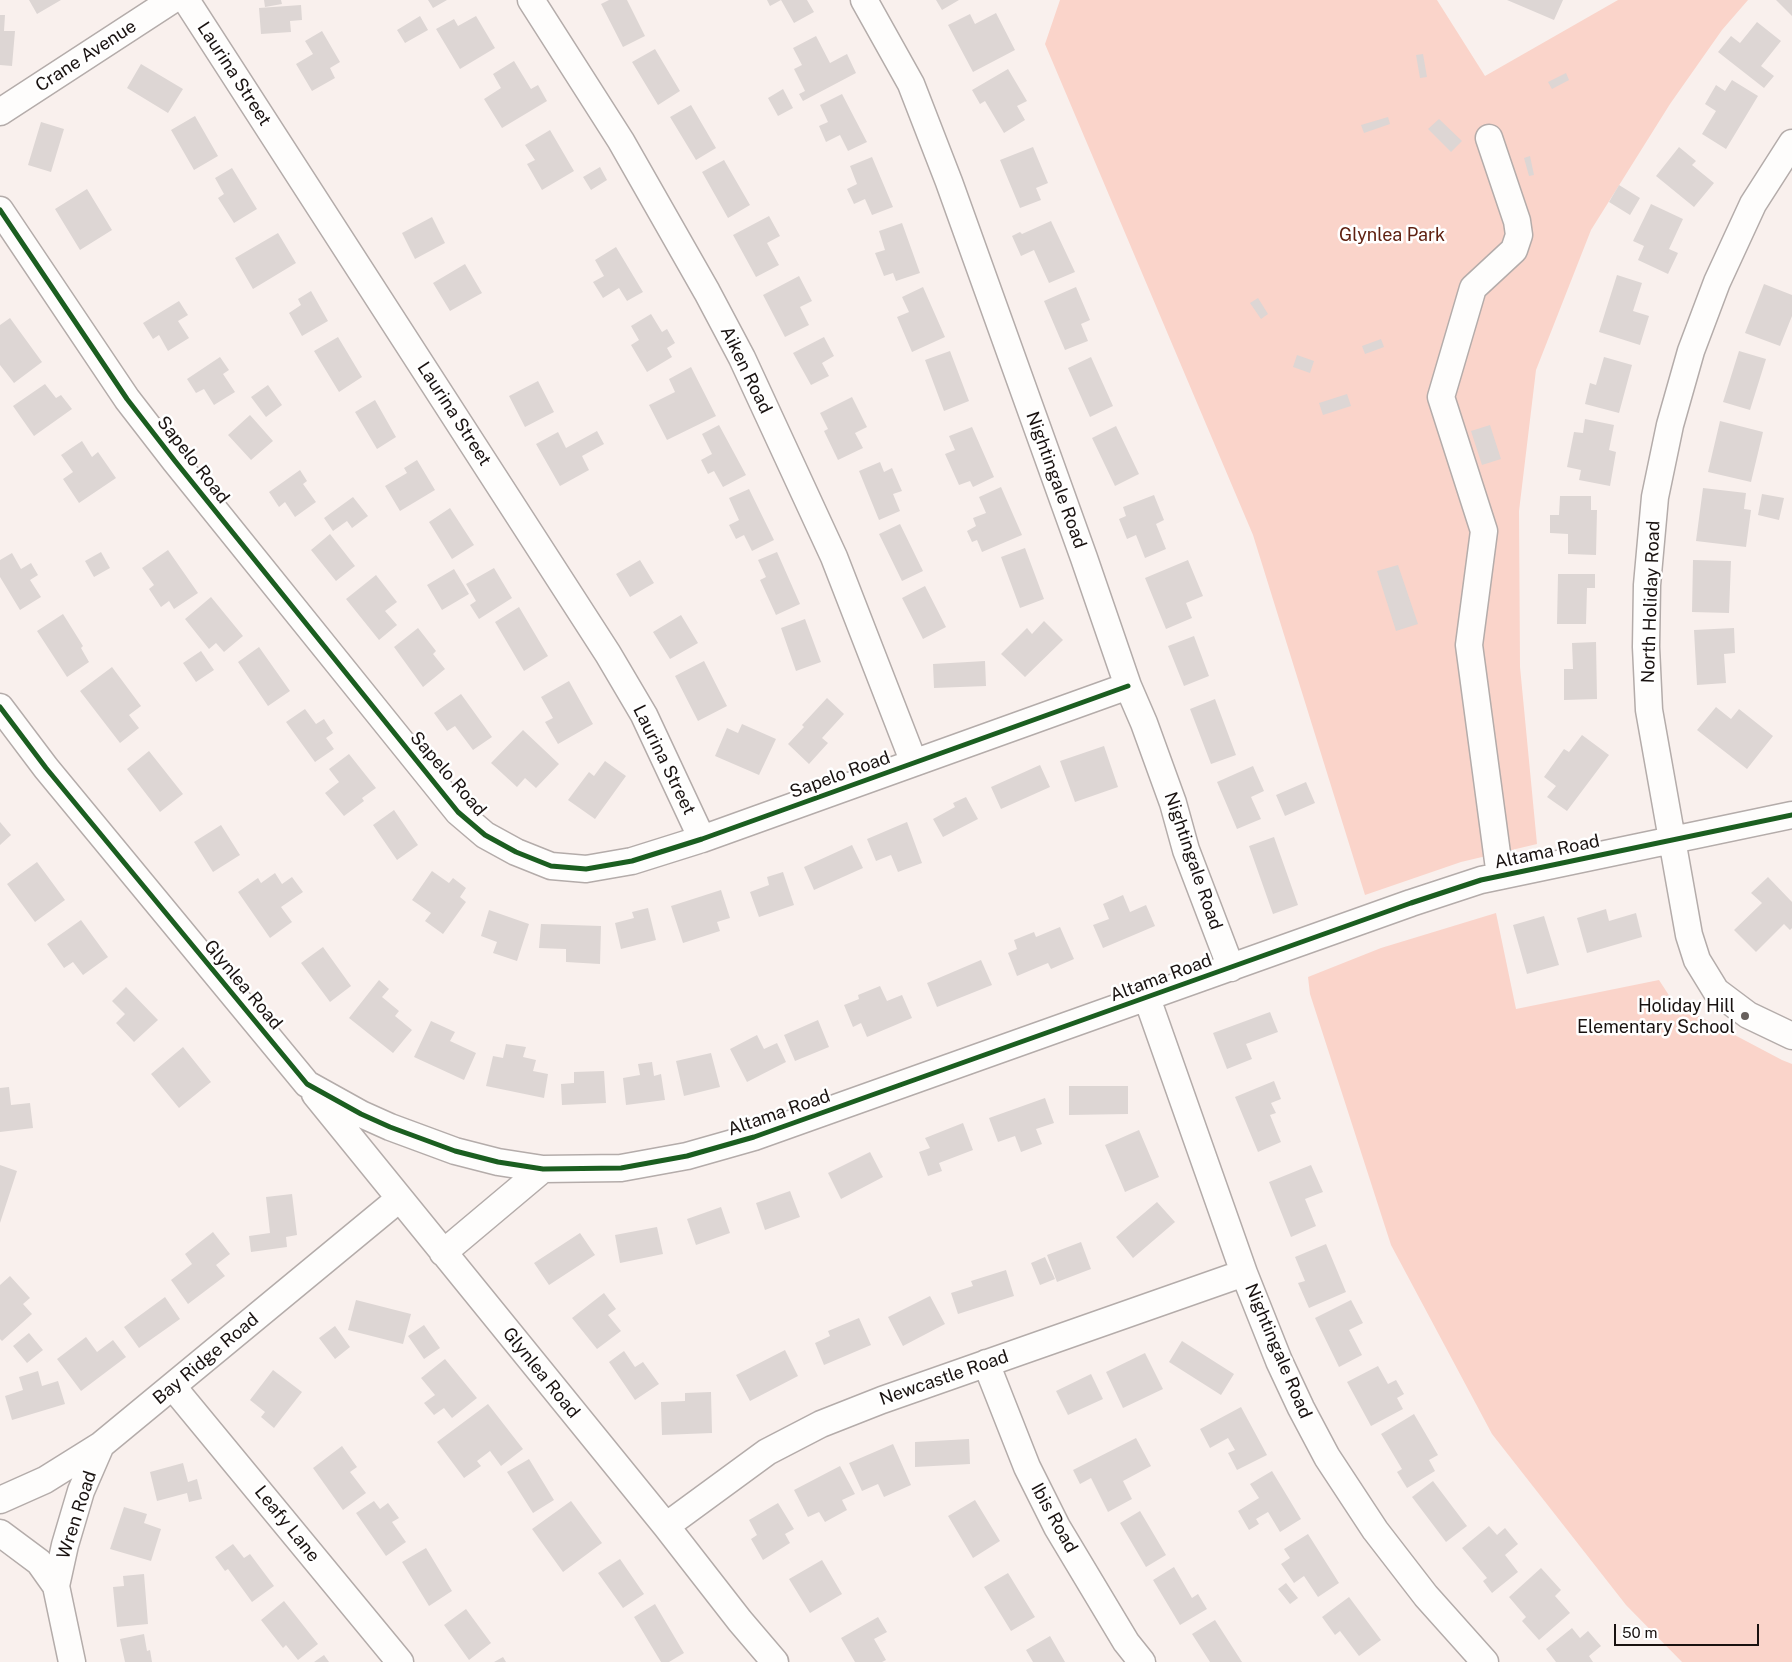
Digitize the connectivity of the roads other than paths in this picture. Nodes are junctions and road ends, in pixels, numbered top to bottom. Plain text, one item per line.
1 (172, 0) edge
2 (186, 0) edge
3 (531, 0) edge
4 (864, 0) edge
5 (0, 112) edge
6 (1489, 138) dead end
7 (1792, 143) edge
8 (0, 210) edge
9 (1128, 686) junction
10 (0, 707) edge
11 (914, 764) junction
12 (1792, 815) edge
13 (702, 839) junction
14 (1672, 839) junction
15 (1500, 876) junction
16 (1231, 968) junction
17 (1148, 998) junction
18 (1792, 1036) edge
19 (307, 1084) junction
20 (543, 1169) junction
21 (400, 1199) junction
22 (443, 1253) junction
23 (1244, 1273) junction
24 (986, 1363) junction
25 (173, 1387) junction
26 (101, 1445) junction
27 (3, 1492) edge
28 (666, 1526) junction
29 (0, 1533) edge
30 (56, 1586) junction
31 (72, 1662) edge
32 (400, 1662) edge
33 (775, 1662) edge
34 (1142, 1662) edge
35 (1485, 1662) edge

1 - 5 street, Crane Avenue
2 - 13 street, Laurina Street
3 - 11 street, Aiken Road
4 - 9 street, Nightingale Road
6 - 15 street
7 - 14 street, North Holiday Road
8 - 13 street, Sapelo Road
9 - 11 street, Sapelo Road
9 - 16 street, Nightingale Road
10 - 19 street, Glynlea Road
11 - 13 street, Sapelo Road
12 - 14 street, Altama Road
14 - 15 street, Altama Road
14 - 18 street, North Holiday Road
15 - 16 street, Altama Road
16 - 17 street, Altama Road
17 - 20 street, Altama Road
17 - 23 street, Nightingale Road
19 - 20 street, Glynlea Road
19 - 21 street, Glynlea Road
20 - 22 street
21 - 22 street, Glynlea Road
21 - 25 street, Bay Ridge Road
22 - 28 street, Glynlea Road
23 - 24 street, Newcastle Road
23 - 35 street, Nightingale Road
24 - 28 street, Newcastle Road
24 - 34 street, Ibis Road
25 - 26 street, Bay Ridge Road
25 - 32 street, Leafy Lane
26 - 27 street, Bay Ridge Road
26 - 30 street, Wren Road
28 - 33 street, Glynlea Road
29 - 30 street, Wren Road
30 - 31 street, Wren Road

